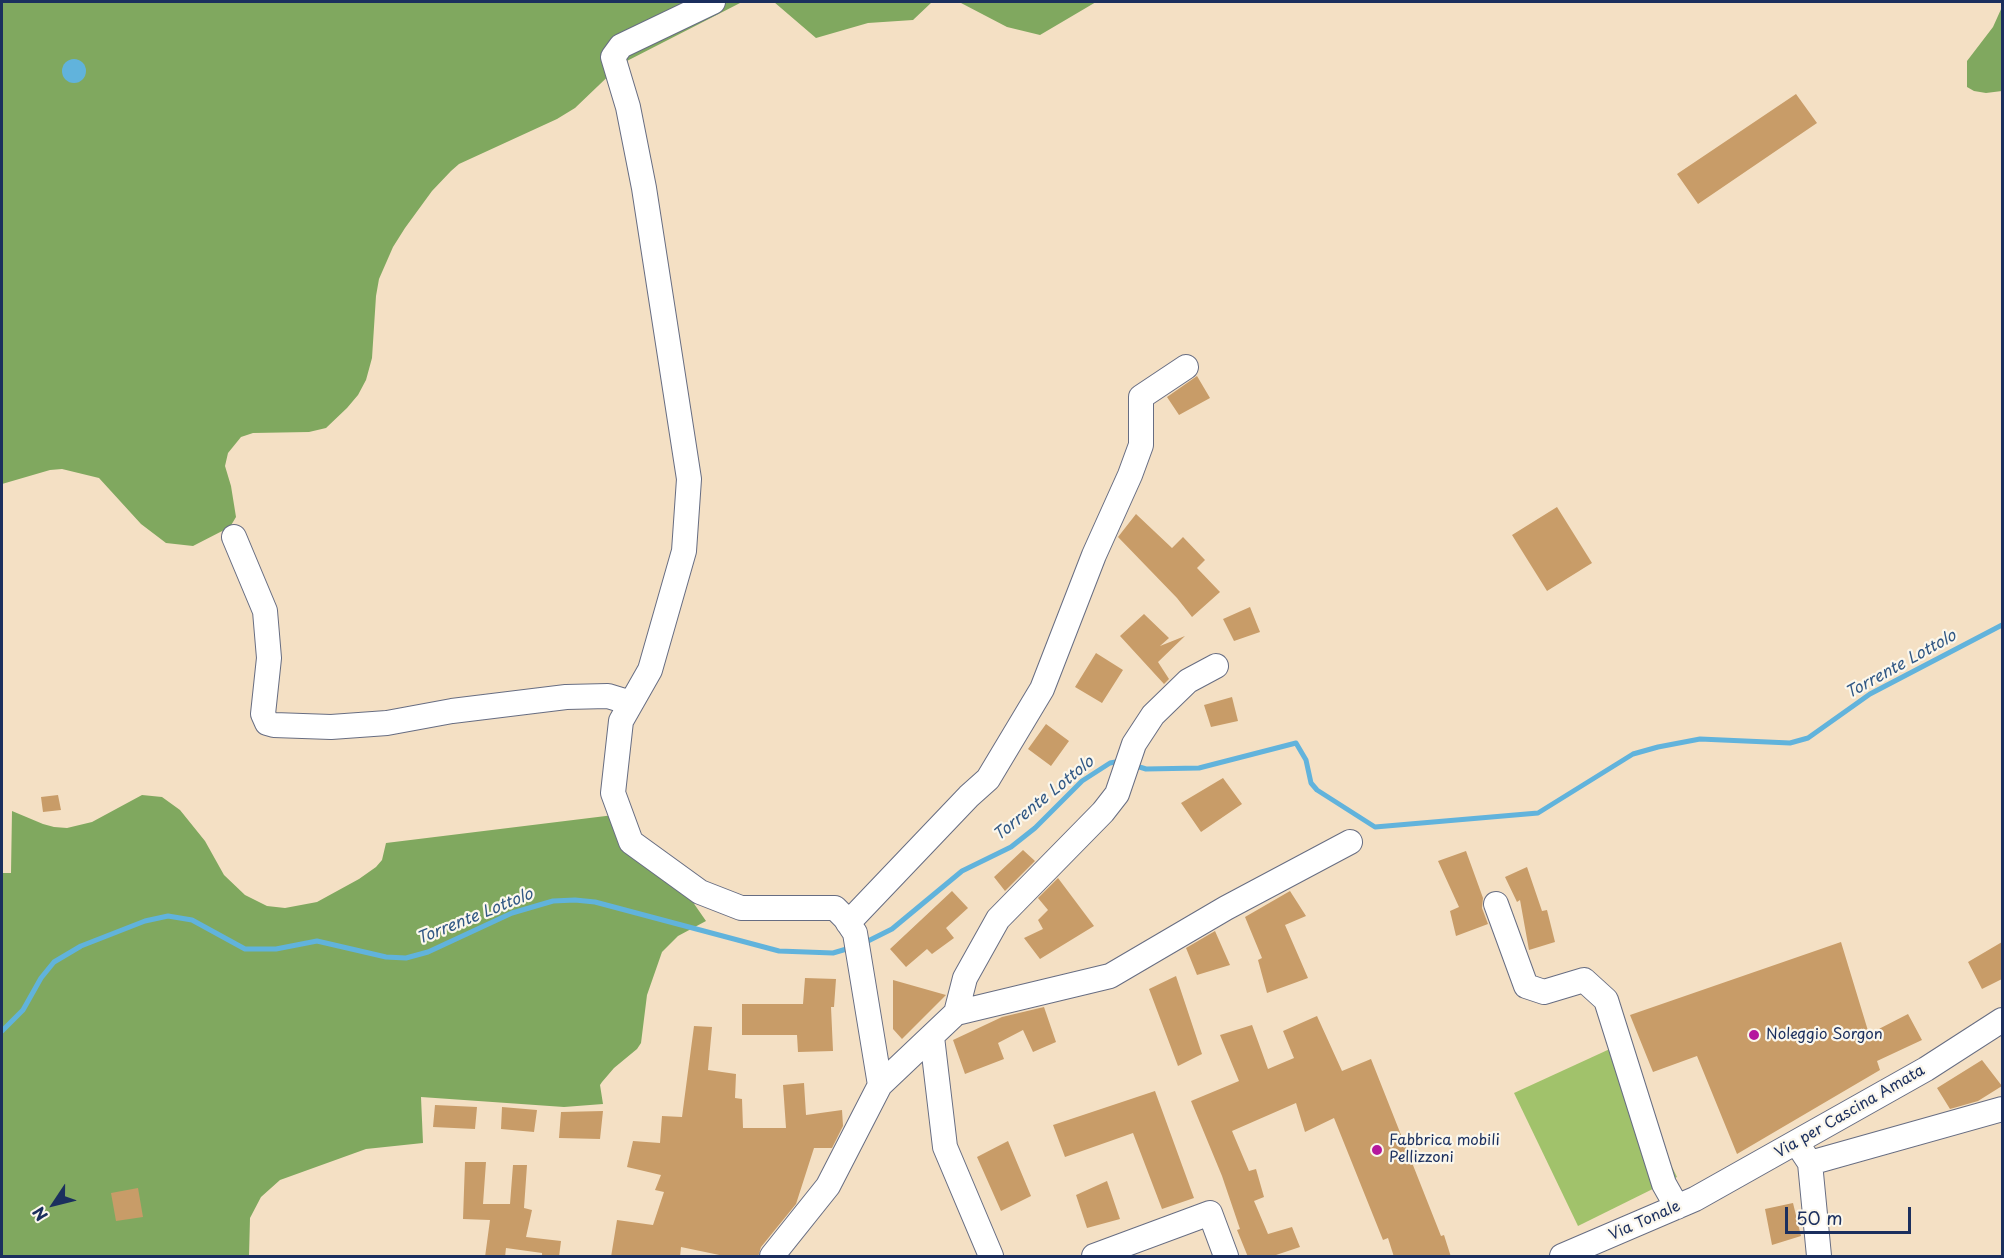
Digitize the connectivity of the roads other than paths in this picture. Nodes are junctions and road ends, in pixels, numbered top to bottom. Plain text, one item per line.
1 (714, 2) edge
2 (1186, 366) dead end
3 (234, 537) dead end
4 (1216, 666) dead end
5 (631, 702) junction
6 (1350, 842) dead end
7 (1496, 904) dead end
8 (852, 928) junction
9 (957, 1013) junction
10 (2002, 1020) edge
11 (932, 1036) junction
12 (880, 1085) junction
13 (2002, 1109) edge
14 (1797, 1143) junction
15 (1810, 1163) junction
16 (1686, 1203) junction
17 (772, 1257) edge
18 (991, 1257) edge
19 (1094, 1257) edge
20 (1226, 1257) edge
21 (1562, 1257) edge
22 (1819, 1257) edge

1 - 5 street
2 - 8 street
3 - 5 street
4 - 9 street
5 - 8 street
6 - 9 street
7 - 16 street
8 - 12 street
9 - 11 street
10 - 14 street, Via per Cascina Amata
11 - 12 street
11 - 18 street
12 - 17 street
13 - 15 street
14 - 15 street
14 - 16 street, Via per Cascina Amata
15 - 22 street
16 - 21 street, Via Tonale
19 - 20 street

